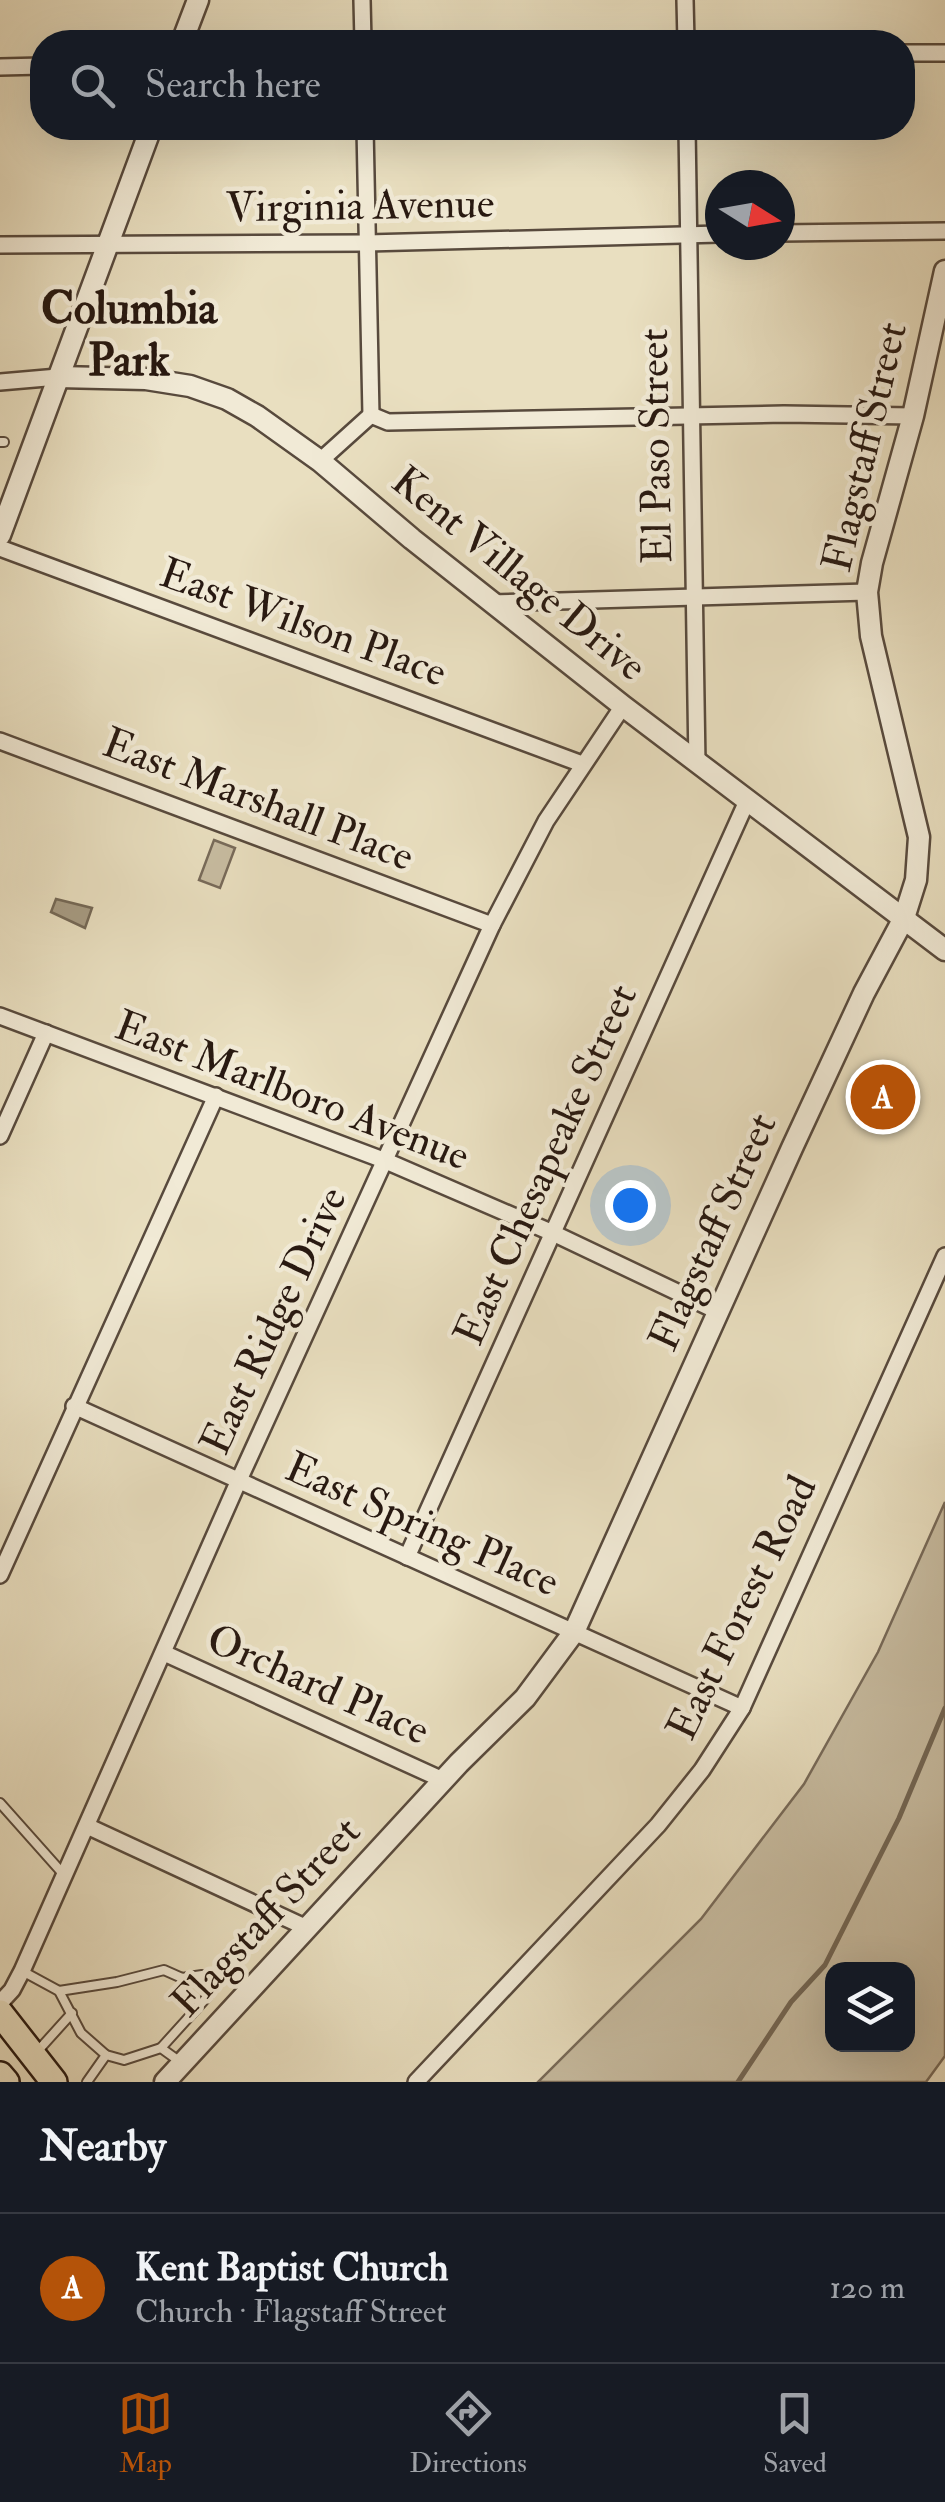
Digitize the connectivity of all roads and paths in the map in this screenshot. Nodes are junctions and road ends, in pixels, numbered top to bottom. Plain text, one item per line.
1 (198, 0) edge
2 (362, 0) edge
3 (685, 0) edge
4 (187, 30) edge
5 (363, 30) edge
6 (686, 30) edge
7 (915, 53) edge
8 (945, 53) edge
9 (30, 66) edge
10 (0, 67) edge
11 (146, 140) edge
12 (365, 140) edge
13 (687, 140) edge
14 (945, 231) edge
15 (795, 233) edge
16 (705, 234) edge
17 (688, 235) junction
18 (108, 242) junction
19 (367, 243) junction
20 (0, 245) edge
21 (945, 272) edge
22 (58, 377) junction
23 (0, 382) edge
24 (371, 415) junction
25 (690, 416) junction
26 (913, 416) junction
27 (320, 461) junction
28 (1, 534) edge
29 (867, 592) junction
30 (693, 596) junction
31 (492, 602) junction
32 (622, 706) junction
33 (0, 740) edge
34 (582, 764) junction
35 (697, 764) junction
36 (747, 801) junction
37 (904, 918) junction
38 (492, 925) junction
39 (945, 950) edge
40 (0, 1016) edge
41 (46, 1033) junction
42 (216, 1096) junction
43 (0, 1136) edge
44 (386, 1161) junction
45 (554, 1234) junction
46 (945, 1256) edge
47 (719, 1312) junction
48 (74, 1406) junction
49 (239, 1480) junction
50 (407, 1556) junction
51 (0, 1575) edge
52 (574, 1632) junction
53 (164, 1653) junction
54 (742, 1708) junction
55 (444, 1780) junction
56 (0, 1804) edge
57 (87, 1826) junction
58 (65, 1876) junction
59 (307, 1928) junction
60 (20, 1976) junction
61 (59, 1991) junction
62 (0, 2003) edge
63 (0, 2013) edge
64 (72, 2013) junction
65 (160, 2048) junction
66 (106, 2055) junction
67 (34, 2056) junction
68 (183, 2064) junction
69 (0, 2075) edge
70 (6, 2082) edge
71 (54, 2082) edge
72 (87, 2082) edge
73 (165, 2082) edge
74 (416, 2082) edge

1 - 4 street
2 - 5 street
3 - 6 street
7 - 8 street
9 - 10 street
11 - 18 street
12 - 19 street
13 - 17 street, El Paso Street
14 - 15 street
16 - 17 street, Virginia Avenue
17 - 19 street, Virginia Avenue
17 - 25 street, El Paso Street
18 - 19 street, Virginia Avenue
18 - 20 street, Virginia Avenue
18 - 22 street
19 - 24 street
21 - 26 street, Flagstaff Street
22 - 23 street, Kent Village Drive
22 - 27 street, Kent Village Drive
22 - 28 street
24 - 25 street
24 - 27 street
25 - 26 street
25 - 30 street, El Paso Street
26 - 29 street, Flagstaff Street
27 - 31 street, Kent Village Drive
28 - 34 street, East Wilson Place
29 - 30 street
29 - 37 street, Flagstaff Street
30 - 31 street
30 - 35 street, El Paso Street
31 - 32 street, Kent Village Drive
32 - 34 street, East Ridge Drive
32 - 35 street, Kent Village Drive
33 - 38 street, East Marshall Place
34 - 38 street, East Ridge Drive
35 - 36 street, Kent Village Drive
36 - 37 street, Kent Village Drive
36 - 45 street, East Chesapeake Street
37 - 39 street, Kent Village Drive
37 - 47 street, Flagstaff Street
38 - 44 street, East Ridge Drive
40 - 41 street, East Marlboro Avenue
41 - 42 street, East Marlboro Avenue
41 - 43 street
42 - 44 street, East Marlboro Avenue
42 - 48 street
44 - 45 street, East Marlboro Avenue
44 - 49 street, East Ridge Drive
45 - 47 street, East Marlboro Avenue
45 - 50 street, East Chesapeake Street
46 - 54 street, East Forest Road
47 - 52 street, Flagstaff Street
48 - 49 street, East Spring Place
48 - 51 street
49 - 50 street, East Spring Place
49 - 53 street, East Ridge Drive
50 - 52 street, East Spring Place
52 - 54 street, East Spring Place
52 - 55 street, Flagstaff Street
53 - 55 street, Orchard Place
53 - 57 street, East Ridge Drive
54 - 74 street, East Forest Road
55 - 59 street, Flagstaff Street
56 - 58 lane
57 - 58 street, East Ridge Drive
57 - 59 street
58 - 60 street, East Ridge Drive
59 - 68 street, Flagstaff Street
60 - 61 lane
60 - 62 street, East Ridge Drive
61 - 64 lane
61 - 65 lane
63 - 67 main road
64 - 66 lane
64 - 67 lane
65 - 66 lane
65 - 68 lane
66 - 72 lane
67 - 71 main road
68 - 73 street, Flagstaff Street
69 - 70 main road

